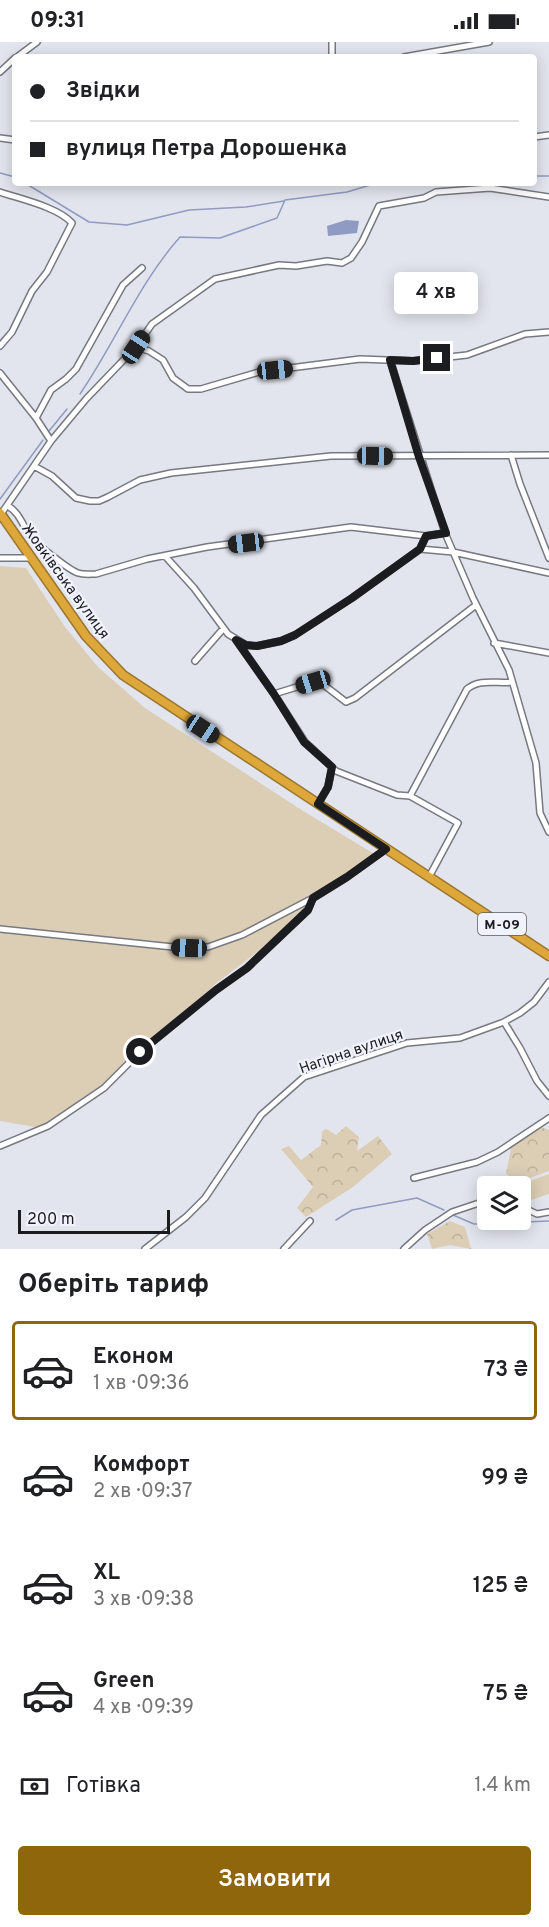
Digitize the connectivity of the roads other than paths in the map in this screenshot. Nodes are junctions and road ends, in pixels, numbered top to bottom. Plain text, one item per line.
1 (37, 42) edge
2 (489, 42) edge
3 (21, 54) edge
4 (421, 54) edge
5 (12, 62) edge
6 (0, 72) edge
7 (0, 192) edge
8 (549, 197) edge
9 (142, 268) dead end
10 (549, 332) edge
11 (0, 346) edge
12 (136, 347) junction
13 (390, 360) junction
14 (0, 373) edge
15 (36, 418) junction
16 (51, 441) junction
17 (511, 455) junction
18 (549, 455) edge
19 (419, 457) junction
20 (34, 466) junction
21 (8, 506) junction
22 (0, 514) edge
23 (446, 533) junction
24 (426, 536) junction
25 (420, 549) junction
26 (453, 552) junction
27 (165, 556) junction
28 (0, 558) edge
29 (30, 558) junction
30 (549, 558) edge
31 (549, 573) edge
32 (476, 605) junction
33 (223, 629) junction
34 (236, 640) junction
35 (494, 643) junction
36 (549, 653) edge
37 (195, 661) dead end
38 (512, 682) junction
39 (274, 694) junction
40 (332, 767) junction
41 (410, 796) junction
42 (318, 804) junction
43 (549, 832) edge
44 (386, 849) junction
45 (429, 877) junction
46 (313, 898) junction
47 (0, 928) edge
48 (549, 956) edge
49 (549, 982) edge
50 (504, 1022) junction
51 (549, 1096) edge
52 (549, 1118) edge
53 (0, 1146) edge
54 (414, 1178) dead end
55 (477, 1204) edge
56 (531, 1211) edge
57 (549, 1212) edge
58 (310, 1221) dead end
59 (145, 1249) edge
60 (284, 1249) edge
61 (404, 1249) edge

1 - 3 street
2 - 4 street
5 - 6 street
7 - 11 street
8 - 12 street
9 - 15 street
10 - 13 street
12 - 13 street
12 - 16 street
13 - 19 street
14 - 15 street
15 - 16 street
16 - 20 street
17 - 18 street
17 - 19 street
17 - 30 street
19 - 20 street
19 - 23 street
20 - 21 street
21 - 22 street
21 - 27 street
22 - 29 highway, Жовківська вулиця / М-09
23 - 24 street
23 - 26 street
24 - 25 street
24 - 27 street
25 - 26 street
25 - 34 street
26 - 31 street
26 - 32 street
27 - 33 street
28 - 29 street
29 - 42 highway, Жовківська вулиця / М-09
32 - 35 street
32 - 39 street
33 - 34 street
33 - 37 street
34 - 39 street
35 - 36 street
35 - 38 street
38 - 41 street
38 - 43 street
39 - 40 street
40 - 41 street
40 - 42 street
41 - 45 street
42 - 44 highway, Жовківська вулиця / М-09
44 - 45 highway, Жовківська вулиця / М-09
44 - 46 street
45 - 48 highway, М-09
46 - 47 street
46 - 53 street
49 - 50 street, Нагірна вулиця
50 - 51 street
50 - 59 street, Нагірна вулиця
52 - 54 street
55 - 61 street
56 - 57 street
58 - 60 street

